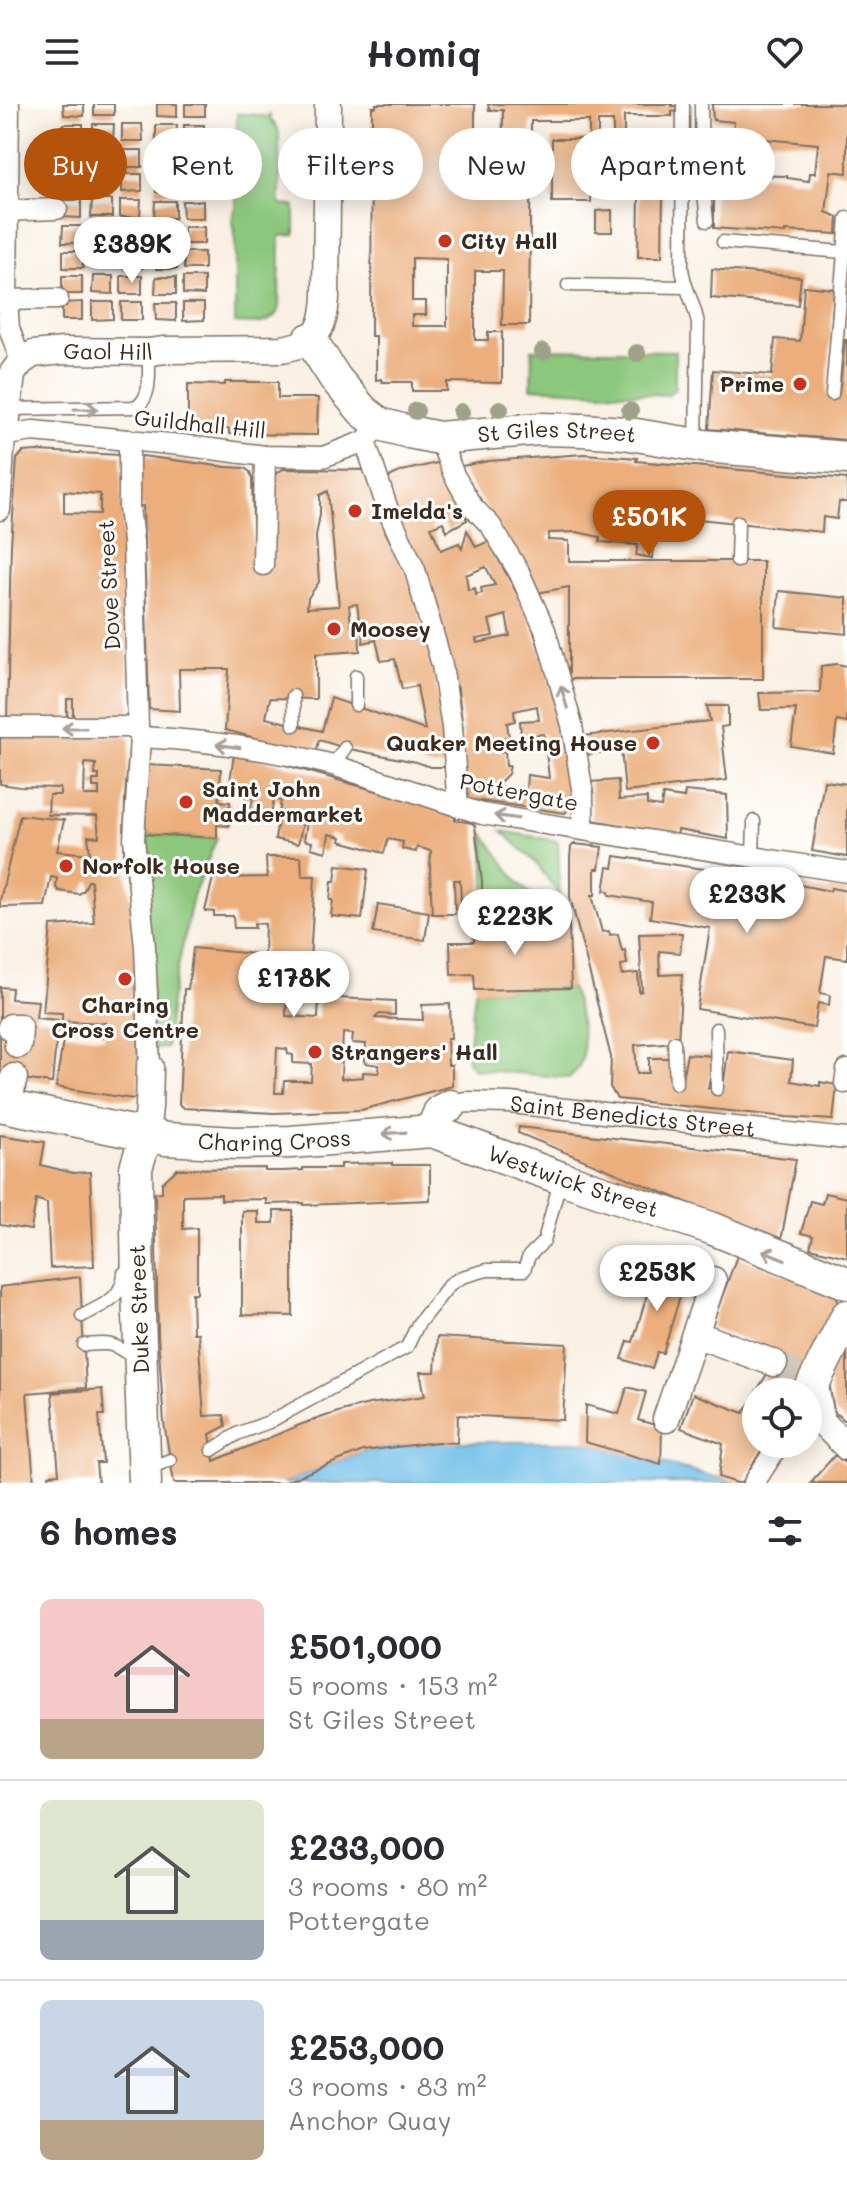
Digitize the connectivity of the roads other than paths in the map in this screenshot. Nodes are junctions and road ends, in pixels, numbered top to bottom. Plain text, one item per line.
1 (9, 104) edge
2 (328, 104) edge
3 (683, 104) edge
4 (701, 104) edge
5 (57, 209) dead end
6 (3, 211) edge
7 (847, 218) edge
8 (707, 221) dead end
9 (723, 242) dead end
10 (843, 252) junction
11 (568, 285) dead end
12 (685, 287) junction
13 (58, 299) dead end
14 (3, 300) edge
15 (310, 339) junction
16 (149, 352) junction
17 (21, 362) junction
18 (832, 394) dead end
19 (8, 409) junction
20 (373, 432) junction
21 (3, 436) edge
22 (455, 437) junction
23 (129, 440) junction
24 (696, 444) junction
25 (834, 451) edge
26 (265, 456) junction
27 (0, 510) edge
28 (738, 522) dead end
29 (737, 561) dead end
30 (263, 565) dead end
31 (356, 676) dead end
32 (293, 696) dead end
33 (356, 705) dead end
34 (294, 725) dead end
35 (0, 727) edge
36 (139, 732) junction
37 (458, 807) junction
38 (754, 821) dead end
39 (583, 829) junction
40 (753, 857) junction
41 (847, 872) edge
42 (716, 1029) dead end
43 (674, 1042) dead end
44 (150, 1067) joint
45 (676, 1083) dead end
46 (717, 1089) dead end
47 (7, 1096) edge
48 (441, 1118) junction
49 (132, 1133) junction
50 (847, 1139) edge
51 (136, 1168) junction
52 (561, 1178) junction
53 (713, 1280) dead end
54 (847, 1283) edge
55 (82, 1316) dead end
56 (847, 1316) edge
57 (124, 1333) dead end
58 (695, 1334) junction
59 (84, 1345) dead end
60 (774, 1363) tunnel mouth
61 (127, 1365) junction
62 (819, 1378) edge
63 (822, 1415) edge
64 (666, 1419) dead end
65 (847, 1447) edge
66 (212, 1450) dead end
67 (770, 1458) edge
68 (148, 1474) edge
69 (754, 1483) edge

1 - 6 street
2 - 15 street
3 - 12 lane
4 - 8 lane
5 - 6 street
6 - 14 street
7 - 10 lane
9 - 10 lane
10 - 18 lane
11 - 12 lane
12 - 24 lane
13 - 14 street
14 - 17 street
15 - 16 street, Gaol Hill
15 - 20 street, St Giles Street
16 - 17 street, Gaol Hill
19 -> 16 lane
17 - 19 street
19 - 21 street
20 - 22 street, St Giles Street
20 - 26 street, Guildhall Hill
20 - 37 street
21 - 23 street, Guildhall Hill
21 - 27 street
22 - 24 street, St Giles Street
39 -> 22 street
23 - 26 street, Guildhall Hill
23 - 36 street, Dove Street
24 - 25 street, St Giles Street
26 - 30 street
28 - 29 lane
31 - 33 lane
32 - 34 lane
36 -> 35 street, Pottergate
37 -> 36 street, Pottergate
36 - 44 street
39 -> 37 street, Pottergate
38 - 40 lane
39 - 40 street, Pottergate
40 - 41 street, Pottergate
42 - 46 lane
43 - 45 lane
44 - 49 street
47 - 49 street, Charing Cross
48 -> 49 street, Charing Cross
48 - 50 street, Saint Benedicts Street
48 - 52 street, Westwick Street
49 - 51 street, Duke Street
51 - 55 lane
51 - 68 street, Duke Street
54 -> 52 street, Westwick Street
52 - 66 lane
53 - 58 street
56 - 62 street
57 - 61 lane
58 - 60 street
58 - 64 street
59 - 61 lane
61 - 68 lane
63 - 65 street
67 - 69 street

